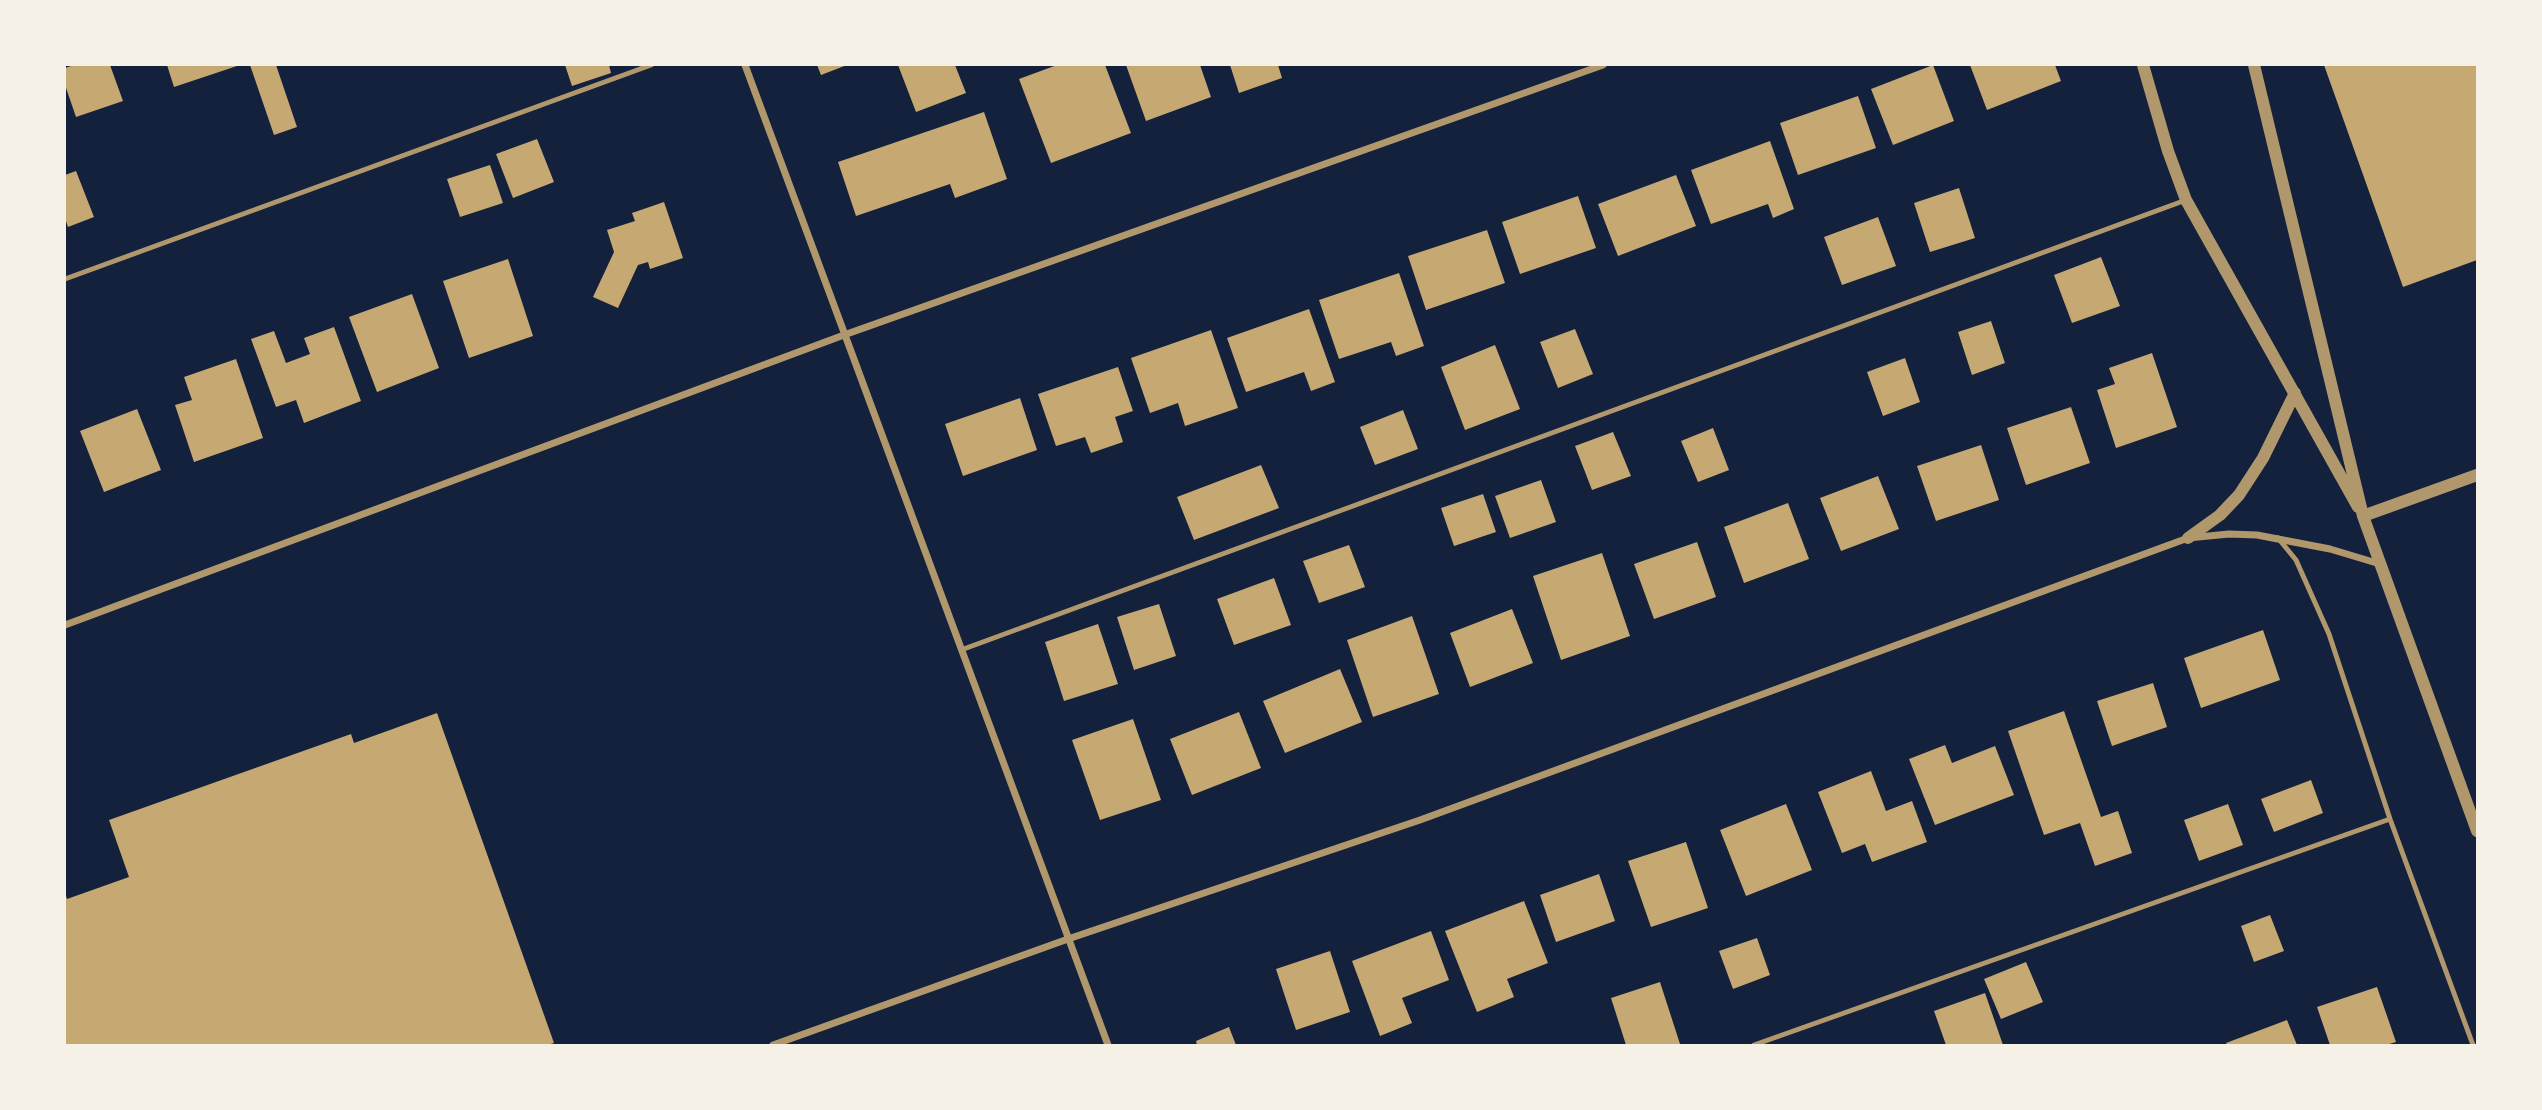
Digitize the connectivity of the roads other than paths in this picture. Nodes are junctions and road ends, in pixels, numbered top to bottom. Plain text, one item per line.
1 (651, 65) edge
2 (746, 65) edge
3 (1603, 65) edge
4 (2143, 65) edge
5 (2254, 65) edge
6 (2186, 200) junction
7 (65, 279) edge
8 (844, 335) junction
9 (2295, 393) junction
10 (2477, 475) edge
11 (2363, 516) junction
12 (2188, 538) junction
13 (2278, 538) junction
14 (2380, 564) junction
15 (65, 625) edge
16 (961, 650) junction
17 (2390, 819) junction
18 (2477, 831) edge
19 (1068, 939) junction
20 (773, 1045) edge
21 (1108, 1045) edge
22 (1754, 1045) edge
23 (2473, 1045) edge

1 - 7 lane
2 - 8 street
3 - 8 street
4 - 6 street
5 - 11 street
6 - 9 street
6 - 16 lane
8 - 15 street
8 - 16 street
9 - 11 street
9 - 12 street
10 - 11 street
11 - 14 street
12 - 13 street
12 - 19 street
13 - 14 street
13 - 17 lane
14 - 18 street
16 - 19 street
17 - 22 lane
17 - 23 lane
19 - 20 street
19 - 21 street

